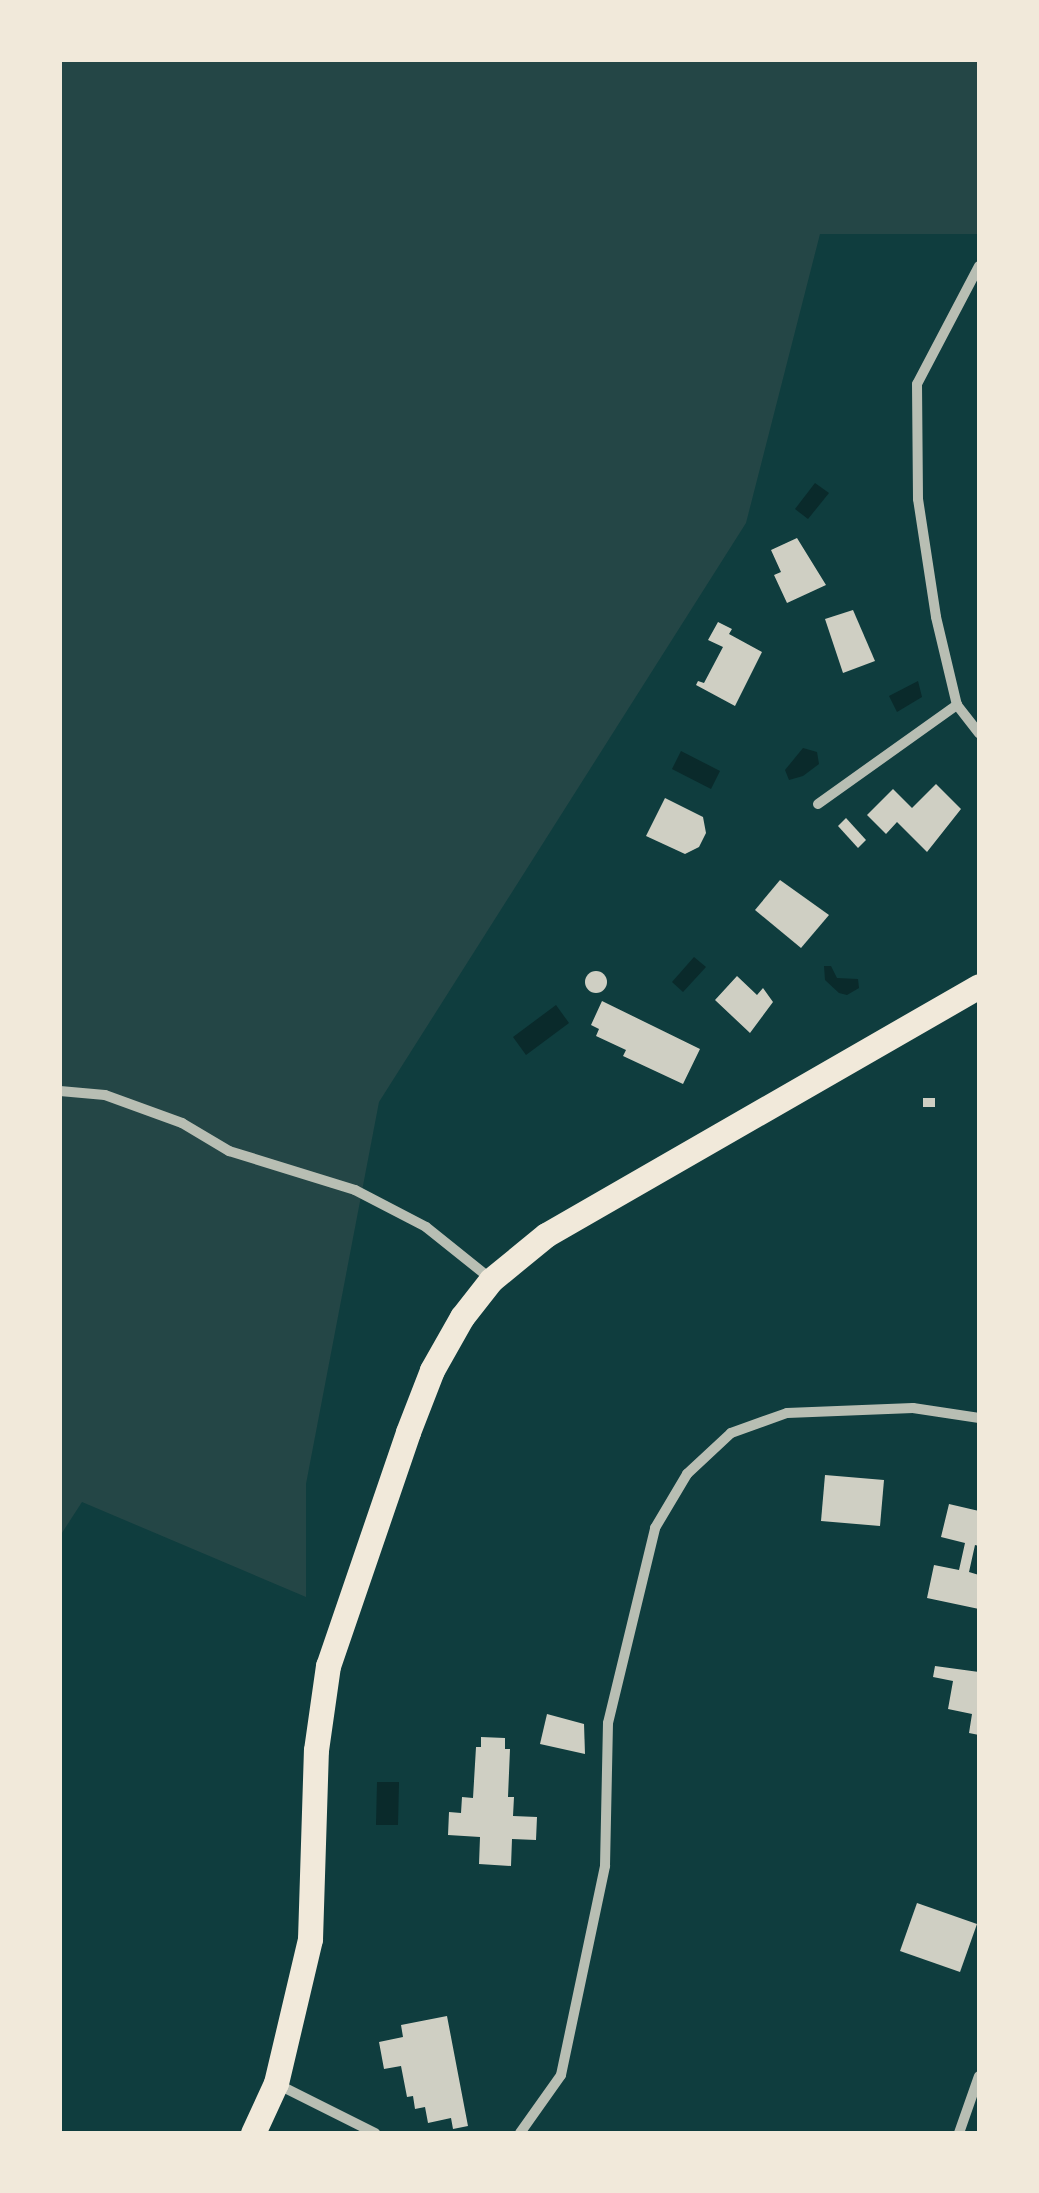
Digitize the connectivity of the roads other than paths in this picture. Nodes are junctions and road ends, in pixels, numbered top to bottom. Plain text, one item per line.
1 (979, 266) edge
2 (957, 705) junction
3 (979, 733) edge
4 (818, 804) dead end
5 (979, 986) edge
6 (60, 1090) edge
7 (492, 1280) junction
8 (979, 1418) edge
9 (979, 2076) edge
10 (276, 2083) junction
11 (253, 2133) edge
12 (376, 2133) edge
13 (520, 2133) edge
14 (959, 2133) edge

1 - 2 street
2 - 3 street
2 - 4 street
5 - 7 main road
6 - 7 street
7 - 10 main road
8 - 13 street
9 - 14 street
10 - 11 main road
10 - 12 street

